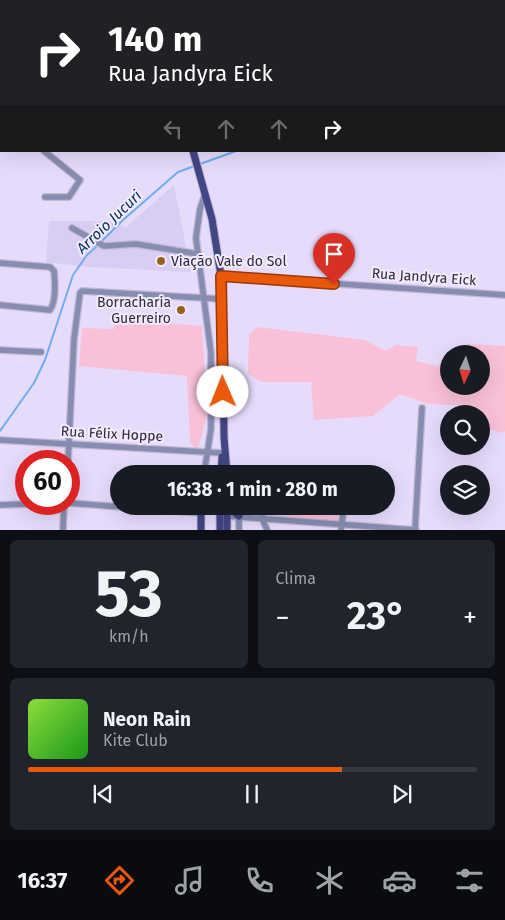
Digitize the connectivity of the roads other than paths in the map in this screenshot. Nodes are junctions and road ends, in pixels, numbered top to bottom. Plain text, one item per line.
1 (45, 152) edge
2 (193, 152) edge
3 (205, 194) junction
4 (44, 197) dead end
5 (72, 228) dead end
6 (198, 254) junction
7 (0, 263) edge
8 (221, 276) junction
9 (505, 295) edge
10 (204, 298) junction
11 (222, 299) junction
12 (0, 305) edge
13 (0, 350) edge
14 (41, 352) dead end
15 (422, 408) dead end
16 (224, 437) junction
17 (0, 440) edge
18 (69, 444) junction
19 (69, 450) edge
20 (206, 452) junction
21 (222, 457) junction
22 (205, 465) edge
23 (221, 465) edge
24 (226, 465) edge
25 (80, 503) edge
26 (15, 504) edge
27 (0, 505) edge
28 (110, 505) edge
29 (64, 515) edge
30 (202, 515) edge
31 (220, 515) edge
32 (263, 515) edge
33 (227, 516) joint
34 (239, 516) junction
35 (262, 518) junction
36 (342, 527) edge
37 (63, 530) edge
38 (201, 530) edge
39 (220, 530) edge
40 (227, 530) edge
41 (239, 530) edge
42 (267, 530) edge
43 (415, 530) edge

1 - 4 street
2 - 3 main road
3 - 6 street
3 - 8 main road
5 - 6 street
6 - 10 street
7 - 12 street
8 - 9 street, Rua Jandyra Eick
8 - 11 main road
10 - 11 street
10 - 18 street
10 - 20 street
11 - 16 main road
13 - 14 street
15 - 43 street
16 - 21 main road
16 - 24 main road
17 - 18 street, Rua Félix Hoppe
18 - 19 street
18 - 20 street, Rua Félix Hoppe
20 - 21 street, Rua Félix Hoppe
20 - 22 street
21 - 23 main road
25 - 28 street
26 - 27 street
29 - 37 street
30 - 38 main road
31 - 39 main road
32 - 35 street
33 - 34 street
33 - 40 main road
34 - 35 street
34 - 41 street
35 - 36 street
35 - 42 street
36 - 43 street

